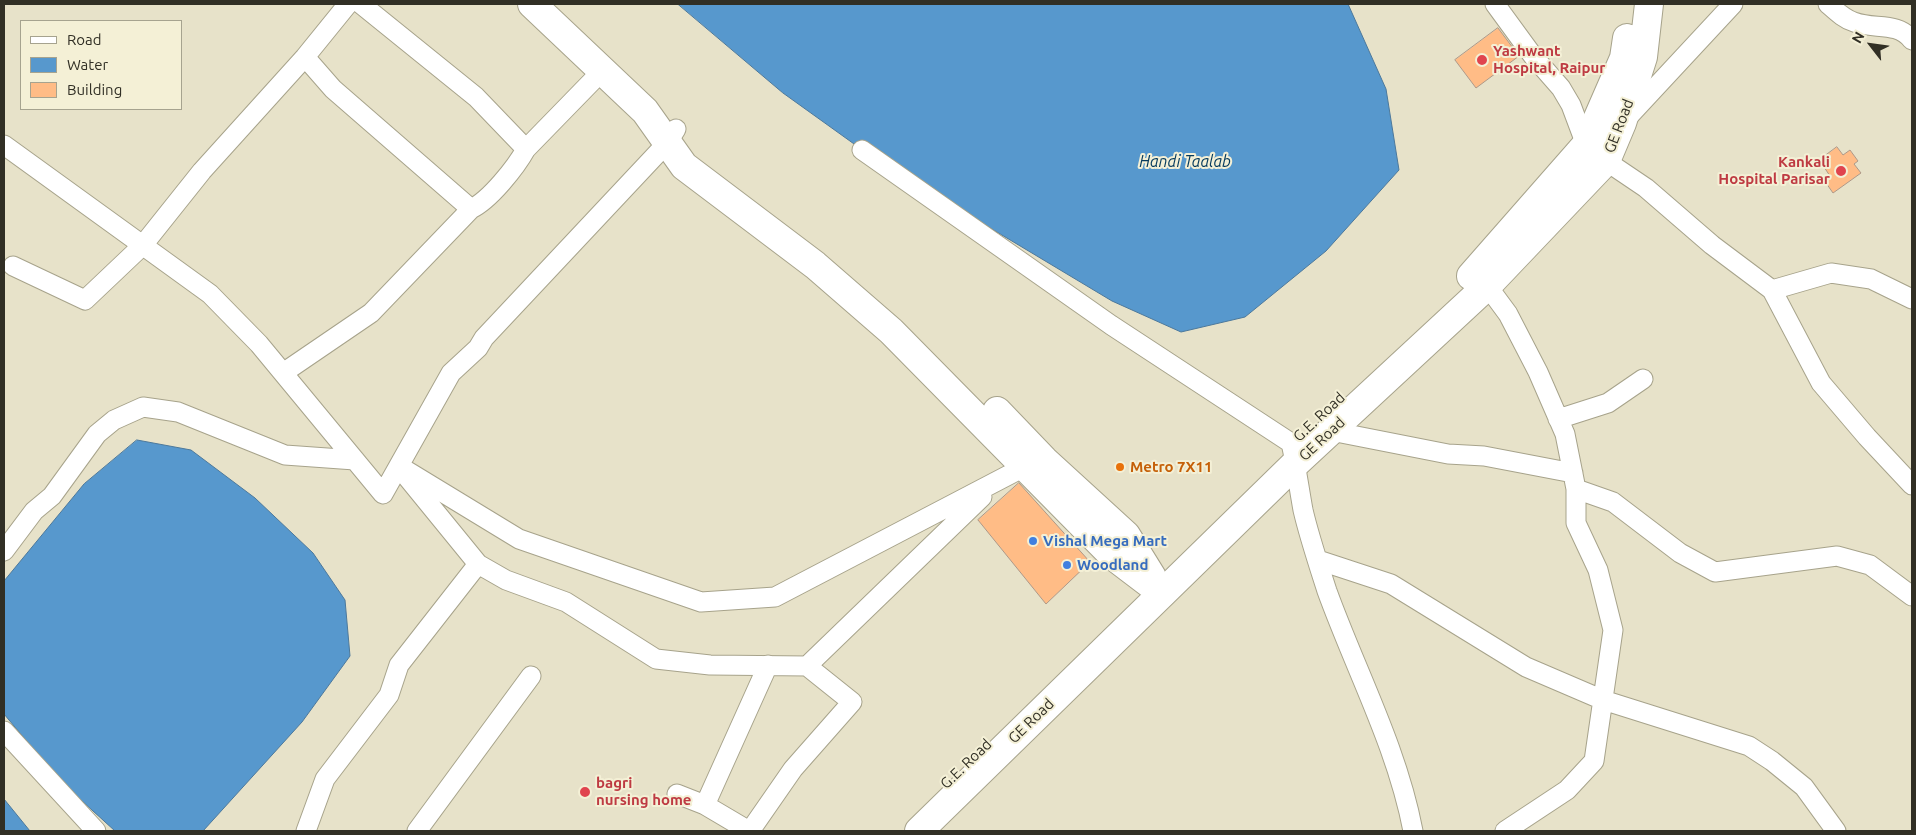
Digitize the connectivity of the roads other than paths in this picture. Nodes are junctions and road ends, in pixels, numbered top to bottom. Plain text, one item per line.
1 (348, 4) edge
2 (361, 4) edge
3 (532, 4) edge
4 (550, 4) edge
5 (1495, 4) edge
6 (1631, 4) edge
7 (1649, 4) edge
8 (1733, 4) edge
9 (1828, 4) edge
10 (1912, 40) edge
11 (305, 56) junction
12 (603, 70) junction
13 (1622, 123) junction
14 (672, 136) junction
15 (4, 145) edge
16 (526, 149) junction
17 (862, 150) dead end
18 (1596, 153) junction
19 (472, 209) junction
20 (143, 245) junction
21 (7, 268) edge
22 (1482, 278) junction
23 (1772, 290) junction
24 (1912, 299) edge
25 (282, 373) junction
26 (1643, 379) dead end
27 (1558, 419) junction
28 (1331, 431) junction
29 (1293, 453) junction
30 (354, 460) junction
31 (1034, 463) junction
32 (399, 466) junction
33 (1574, 481) junction
34 (998, 482) junction
35 (1912, 485) edge
36 (4, 551) edge
37 (1318, 560) junction
38 (478, 564) junction
39 (1156, 586) junction
40 (1912, 596) edge
41 (768, 665) junction
42 (807, 666) junction
43 (531, 676) dead end
44 (1603, 700) junction
45 (4, 731) edge
46 (678, 794) dead end
47 (705, 805) junction
48 (96, 831) edge
49 (306, 831) edge
50 (417, 831) edge
51 (750, 831) edge
52 (897, 831) edge
53 (919, 831) edge
54 (1413, 831) edge
55 (1505, 831) edge
56 (1836, 831) edge

1 - 11 street
2 - 16 street
3 - 12 main road
4 - 14 main road
5 - 18 street
6 - 18 main road
7 - 13 main road, GE Road
8 - 13 street
9 - 10 street
11 - 19 street
11 - 20 street
12 - 14 main road
12 - 16 street
13 - 18 main road, GE Road
14 - 31 main road
14 - 32 street
15 - 20 street
16 - 19 street
17 - 29 street
18 - 22 main road, GE Road
18 - 23 street
19 - 25 street
20 - 21 street
20 - 25 street
22 - 27 street
22 - 28 main road, GE Road
22 - 29 main road, G.E. Road
23 - 24 street
23 - 35 street
25 - 30 street
26 - 27 street
27 - 33 street
28 - 29 main road, GE Road
28 - 33 street
29 - 37 street
29 - 39 main road, GE Road
30 - 32 street
30 - 36 street
31 - 34 street
31 - 39 main road
32 - 34 street
32 - 38 street
33 - 40 street
33 - 44 street
34 - 42 street
37 - 44 street
37 - 54 street
38 - 41 street
38 - 49 street
39 - 52 main road, G.E. Road
39 - 53 main road, GE Road
41 - 42 street
41 - 47 street
42 - 51 street
43 - 50 street
44 - 55 street
44 - 56 street
45 - 48 street
46 - 47 street
47 - 51 street

